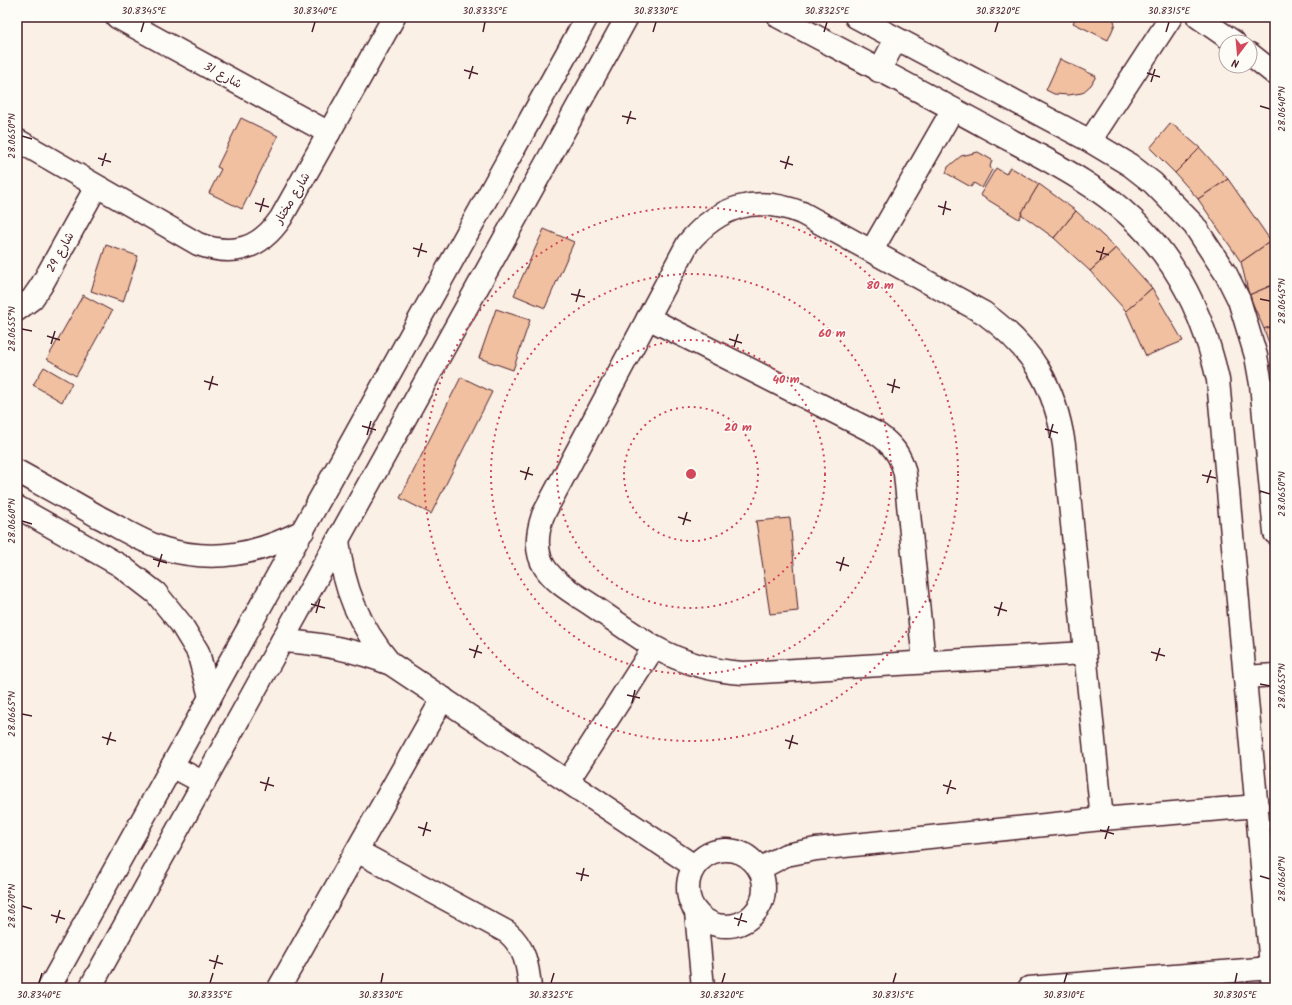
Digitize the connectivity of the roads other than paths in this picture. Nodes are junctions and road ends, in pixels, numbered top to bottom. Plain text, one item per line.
1 (117, 17) edge
2 (394, 17) edge
3 (587, 17) edge
4 (626, 17) edge
5 (779, 17) edge
6 (856, 17) edge
7 (1170, 17) edge
8 (1198, 17) edge
9 (1222, 34) edge
10 (896, 39) junction
11 (1258, 60) edge
12 (879, 70) junction
13 (1275, 74) edge
14 (953, 109) junction
15 (329, 133) junction
16 (17, 140) edge
17 (1090, 141) junction
18 (96, 186) junction
19 (872, 250) junction
20 (17, 310) edge
21 (648, 318) junction
22 (1272, 469) edge
23 (17, 471) edge
24 (17, 507) edge
25 (303, 531) junction
26 (1275, 533) edge
27 (338, 540) junction
28 (282, 641) junction
29 (654, 647) junction
30 (1085, 653) junction
31 (924, 662) junction
32 (391, 664) junction
33 (1275, 675) edge
34 (1245, 677) junction
35 (210, 697) junction
36 (444, 698) junction
37 (172, 766) junction
38 (568, 781) junction
39 (204, 783) junction
40 (1257, 806) junction
41 (1102, 819) junction
42 (357, 851) junction
43 (694, 866) junction
44 (759, 869) junction
45 (696, 912) junction
46 (1272, 978) edge
47 (1114, 984) edge
48 (49, 988) edge
49 (90, 988) edge
50 (279, 988) edge
51 (530, 988) edge
52 (702, 988) edge
53 (1029, 988) edge

1 - 15 street, شارع 31
2 - 15 street, شارع مختار
3 - 25 street
4 - 27 street
5 - 12 street
6 - 10 street
7 - 17 street
8 - 9 street
10 - 12 street
10 - 17 street
11 - 13 street
12 - 14 street
14 - 19 street
14 - 34 street
15 - 18 street, شارع مختار
16 - 18 street, شارع مختار
17 - 22 street
18 - 20 street, شارع 29
19 - 21 street
19 - 30 street
21 - 29 street
21 - 31 street
22 - 26 street
23 - 25 street
24 - 35 street
25 - 35 street
27 - 28 street
27 - 32 street
28 - 32 street
28 - 39 street
29 - 31 street
29 - 38 street
30 - 31 street
30 - 41 street
32 - 36 street
33 - 34 street
34 - 40 street
35 - 37 street
36 - 38 street
36 - 42 street
37 - 39 street
37 - 48 street
38 - 43 street
39 - 49 street
40 - 41 street
40 - 46 street
41 - 44 street
42 - 50 street
42 - 51 street
43 - 44 street
43 - 45 street
44 - 45 street
45 - 52 street
46 - 47 street
47 - 53 street

